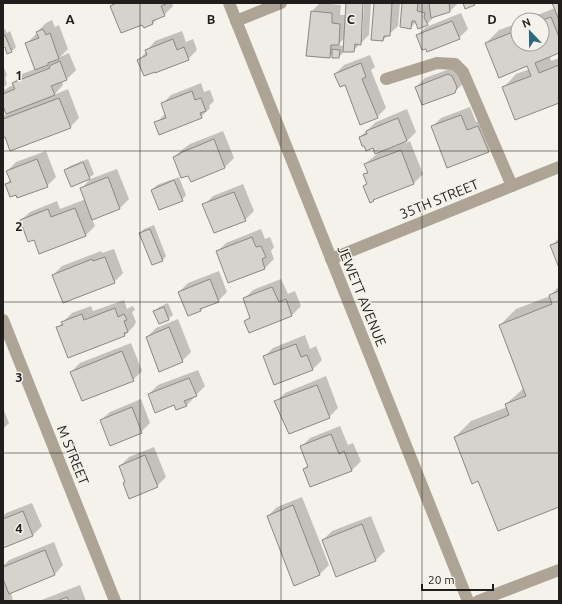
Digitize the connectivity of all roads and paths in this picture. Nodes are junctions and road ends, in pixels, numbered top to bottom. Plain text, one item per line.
1 (229, 3) edge
2 (281, 3) edge
3 (236, 21) junction
4 (386, 79) dead end
5 (559, 167) edge
6 (512, 186) junction
7 (331, 259) junction
8 (3, 320) edge
9 (559, 570) edge
10 (115, 601) edge
11 (468, 601) edge
12 (478, 601) edge

1 - 3 street, JEWETT AVENUE
2 - 3 street
3 - 7 street, JEWETT AVENUE
4 - 6 street
5 - 6 street, 35TH STREET
6 - 7 street, 35TH STREET
7 - 11 street, JEWETT AVENUE
8 - 10 street, M STREET
9 - 12 street

